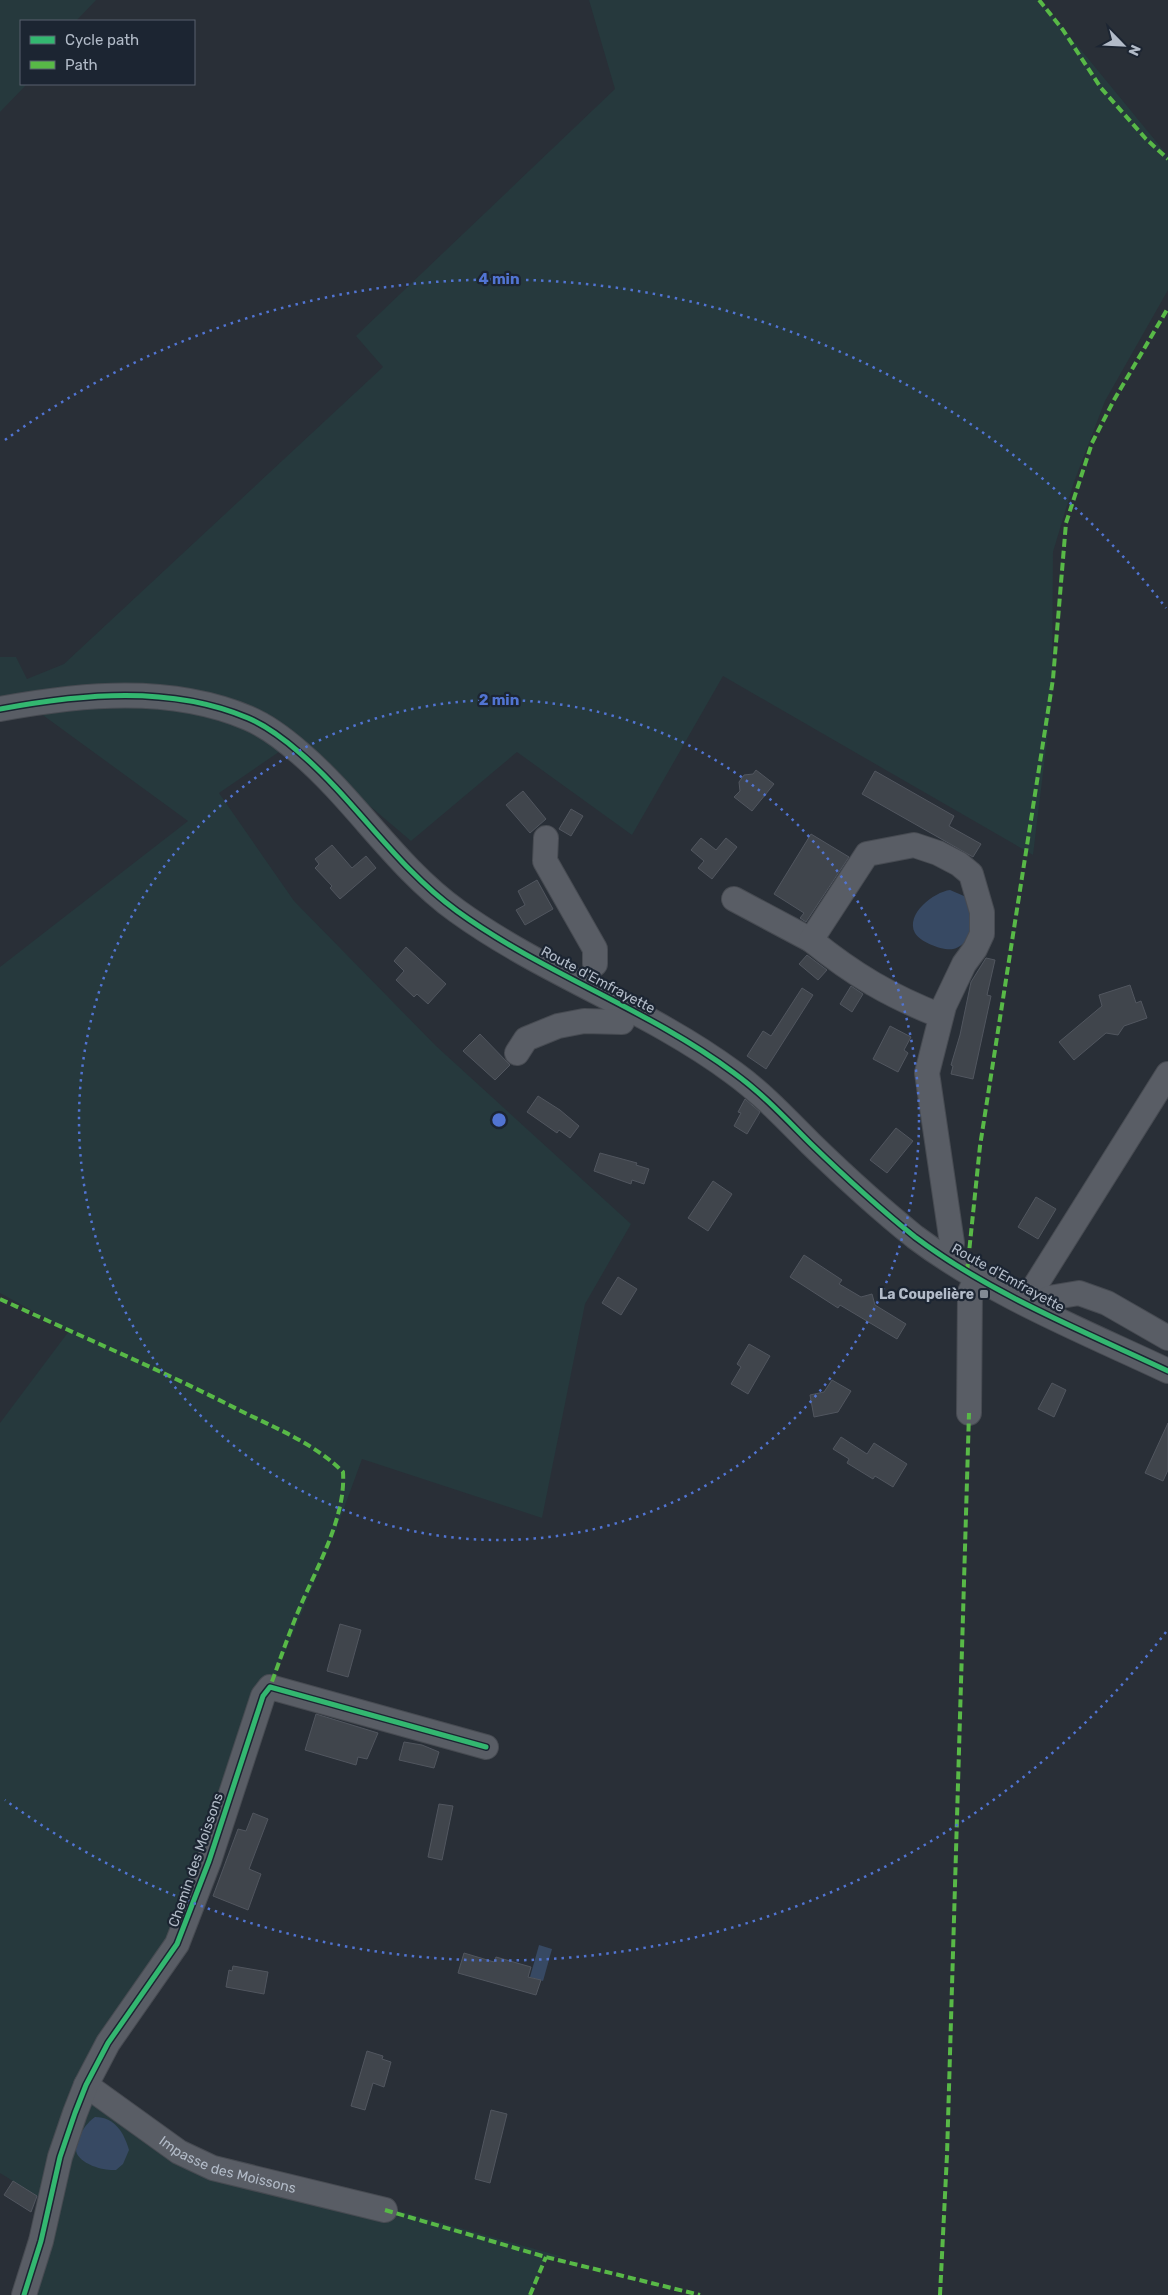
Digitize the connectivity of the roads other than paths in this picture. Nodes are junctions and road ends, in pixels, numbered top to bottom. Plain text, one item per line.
1 (0, 709) edge
2 (546, 838) dead end
3 (734, 899) dead end
4 (811, 940) junction
5 (595, 964) dead end
6 (941, 1016) junction
7 (622, 1022) dead end
8 (516, 1053) dead end
9 (1168, 1074) edge
10 (947, 1258) junction
11 (977, 1277) junction
12 (1034, 1307) junction
13 (1168, 1338) edge
14 (1168, 1371) edge
15 (969, 1413) dead end
16 (486, 1747) dead end
17 (86, 2085) junction
18 (385, 2210) dead end
19 (24, 2295) edge

1 - 10 street, Route d'Emfrayette
2 - 5 street
3 - 4 street
4 - 6 street
4 - 6 street
6 - 10 street
7 - 8 street
9 - 12 street
10 - 11 street, Route d'Emfrayette
11 - 12 street, Route d'Emfrayette
11 - 15 street
12 - 13 street
12 - 14 street, Route d'Emfrayette
16 - 17 street, Chemin des Moissons
17 - 18 street, Impasse des Moissons
17 - 19 street, Chemin des Moissons

